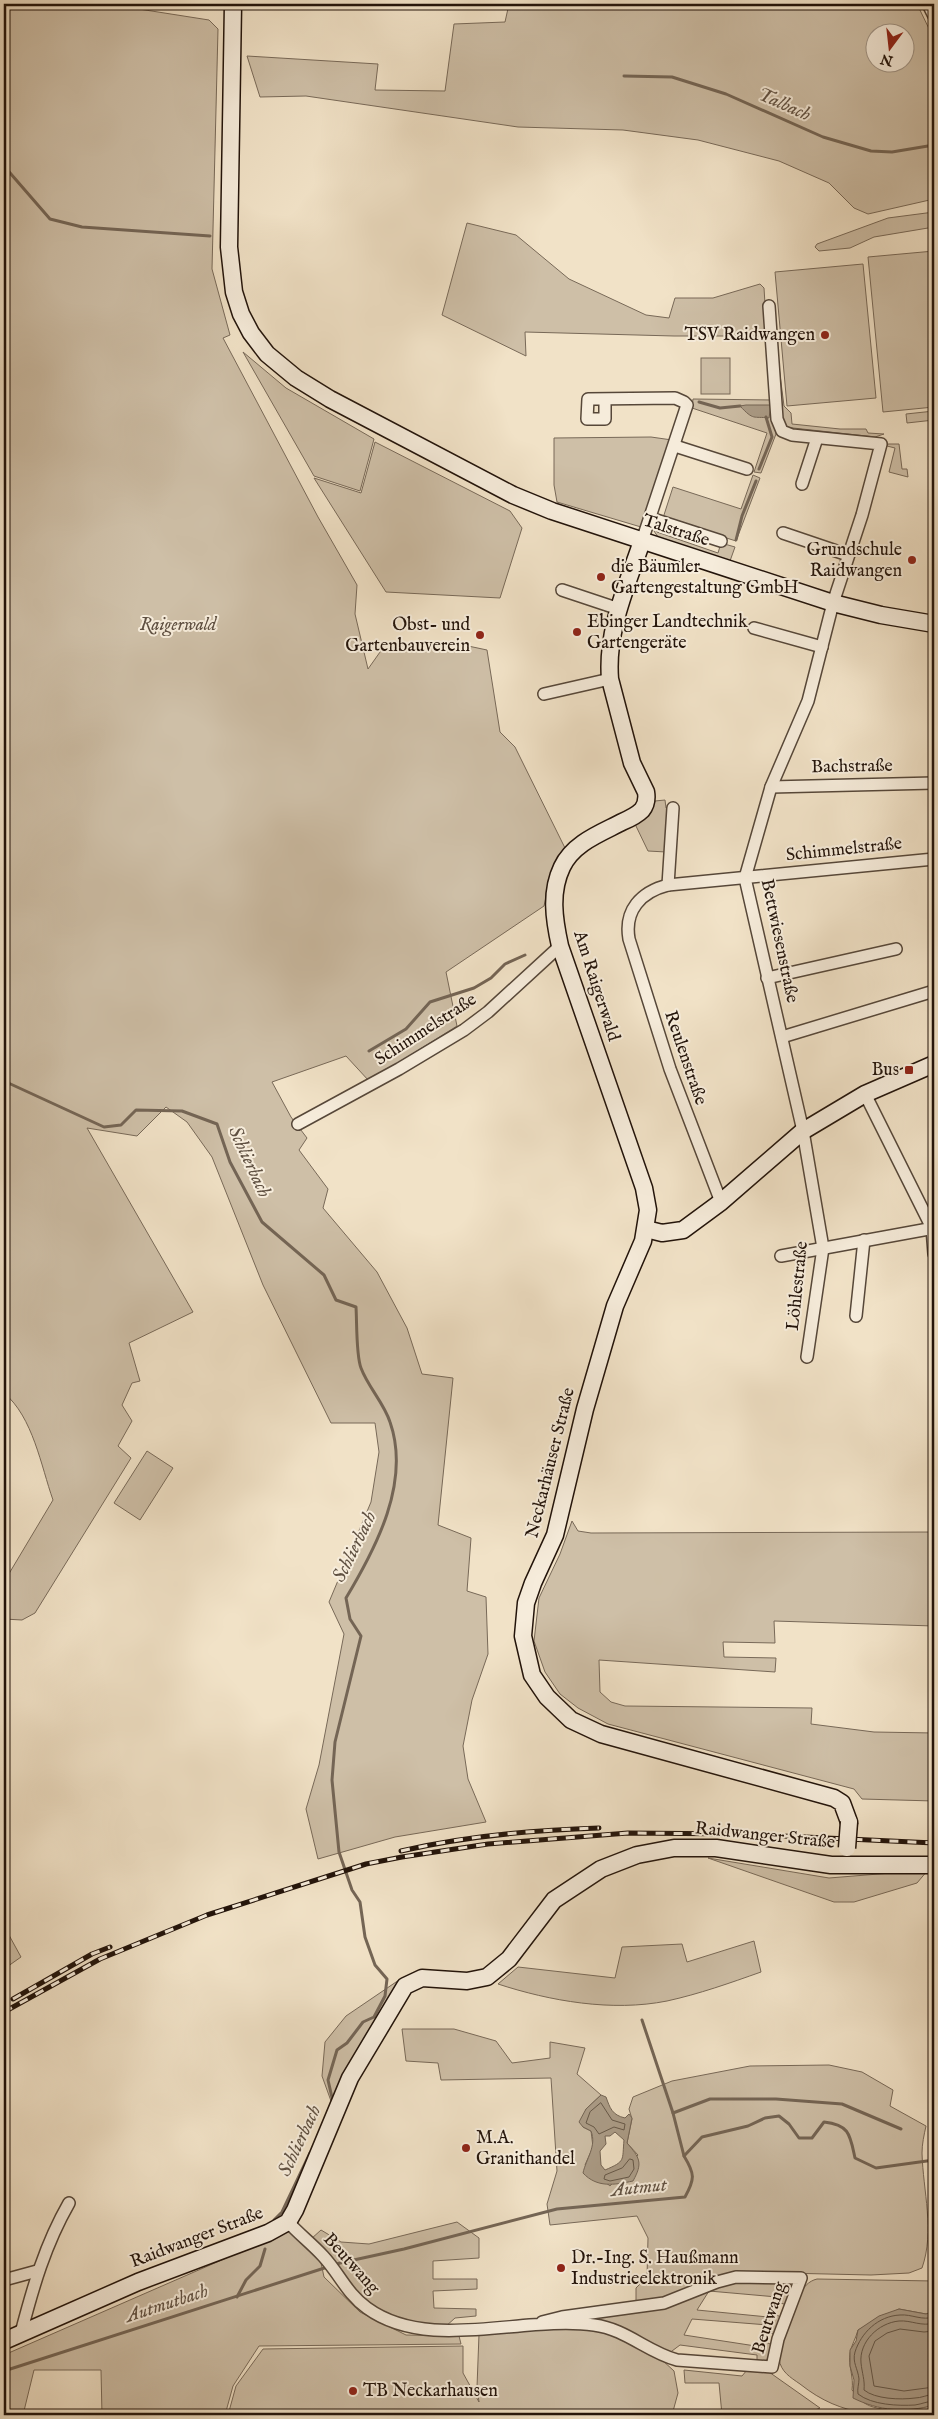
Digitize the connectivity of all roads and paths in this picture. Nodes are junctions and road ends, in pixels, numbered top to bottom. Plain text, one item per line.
1 (233, 4) edge
2 (928, 4) edge
3 (934, 16) edge
4 (769, 306) dead end
5 (606, 399) dead end
6 (817, 438) junction
7 (674, 446) junction
8 (747, 469) dead end
9 (802, 484) dead end
10 (650, 518) junction
11 (783, 533) dead end
12 (642, 541) junction
13 (721, 541) dead end
14 (848, 555) junction
15 (562, 590) dead end
16 (833, 604) junction
17 (619, 609) junction
18 (934, 624) edge
19 (754, 628) dead end
20 (822, 648) junction
21 (610, 679) junction
22 (544, 694) dead end
23 (934, 783) edge
24 (771, 787) junction
25 (673, 808) dead end
26 (934, 859) edge
27 (746, 878) junction
28 (668, 885) junction
29 (628, 921) joint
30 (560, 946) junction
31 (896, 949) dead end
32 (767, 978) junction
33 (934, 991) edge
34 (782, 1037) junction
35 (934, 1064) edge
36 (865, 1094) junction
37 (298, 1124) dead end
38 (803, 1131) junction
39 (721, 1202) junction
40 (933, 1228) edge
41 (646, 1229) junction
42 (864, 1240) junction
43 (823, 1248) junction
44 (934, 1254) edge
45 (781, 1256) dead end
46 (856, 1316) dead end
47 (807, 1357) dead end
48 (846, 1856) junction
49 (934, 1865) edge
50 (69, 2203) dead end
51 (288, 2222) junction
52 (37, 2271) junction
53 (4, 2280) edge
54 (542, 2322) junction
55 (21, 2334) junction
56 (4, 2341) edge

1 - 12 street, Talstraße
2 - 3 street
4 - 6 street
5 - 7 street
6 - 9 street
6 - 14 street, Bettwiesenstraße
7 - 8 street
7 - 10 street
10 - 12 street
10 - 13 street
11 - 14 street
12 - 16 street, Talstraße
12 - 17 street, Am Raigerwald
14 - 16 street, Bettwiesenstraße
15 - 17 street
16 - 18 street, Talstraße
16 - 20 street, Bettwiesenstraße
17 - 21 street, Am Raigerwald
19 - 20 street
20 - 24 street, Bettwiesenstraße
21 - 22 street
21 - 30 street, Am Raigerwald
23 - 24 street, Bachstraße
24 - 27 street, Bettwiesenstraße
25 - 28 street
26 - 27 street, Schimmelstraße
27 - 28 street, Schimmelstraße
27 - 32 street, Bettwiesenstraße
28 - 29 street, Schimmelstraße
29 - 39 street, Reulenstraße
30 - 37 street, Schimmelstraße
30 - 41 street, Am Raigerwald
31 - 32 street
32 - 34 street, Bettwiesenstraße
33 - 34 street
34 - 38 street, Bettwiesenstraße
35 - 36 street
36 - 38 street
36 - 40 street
38 - 39 street
38 - 43 street, Löhlestraße
39 - 41 street
40 - 42 street
40 - 44 street
41 - 48 street, Neckarhäuser Straße, bridge
42 - 43 street
42 - 46 street
43 - 45 street
43 - 47 street, Löhlestraße
48 - 49 street, Raidwanger Straße
48 - 51 street, Raidwanger Straße
50 - 52 street
51 - 54 street, Beutwang
51 - 55 street, Raidwanger Straße
52 - 53 street
52 - 55 street
54 - 54 street, Beutwang
55 - 56 street, Raidwanger Straße

